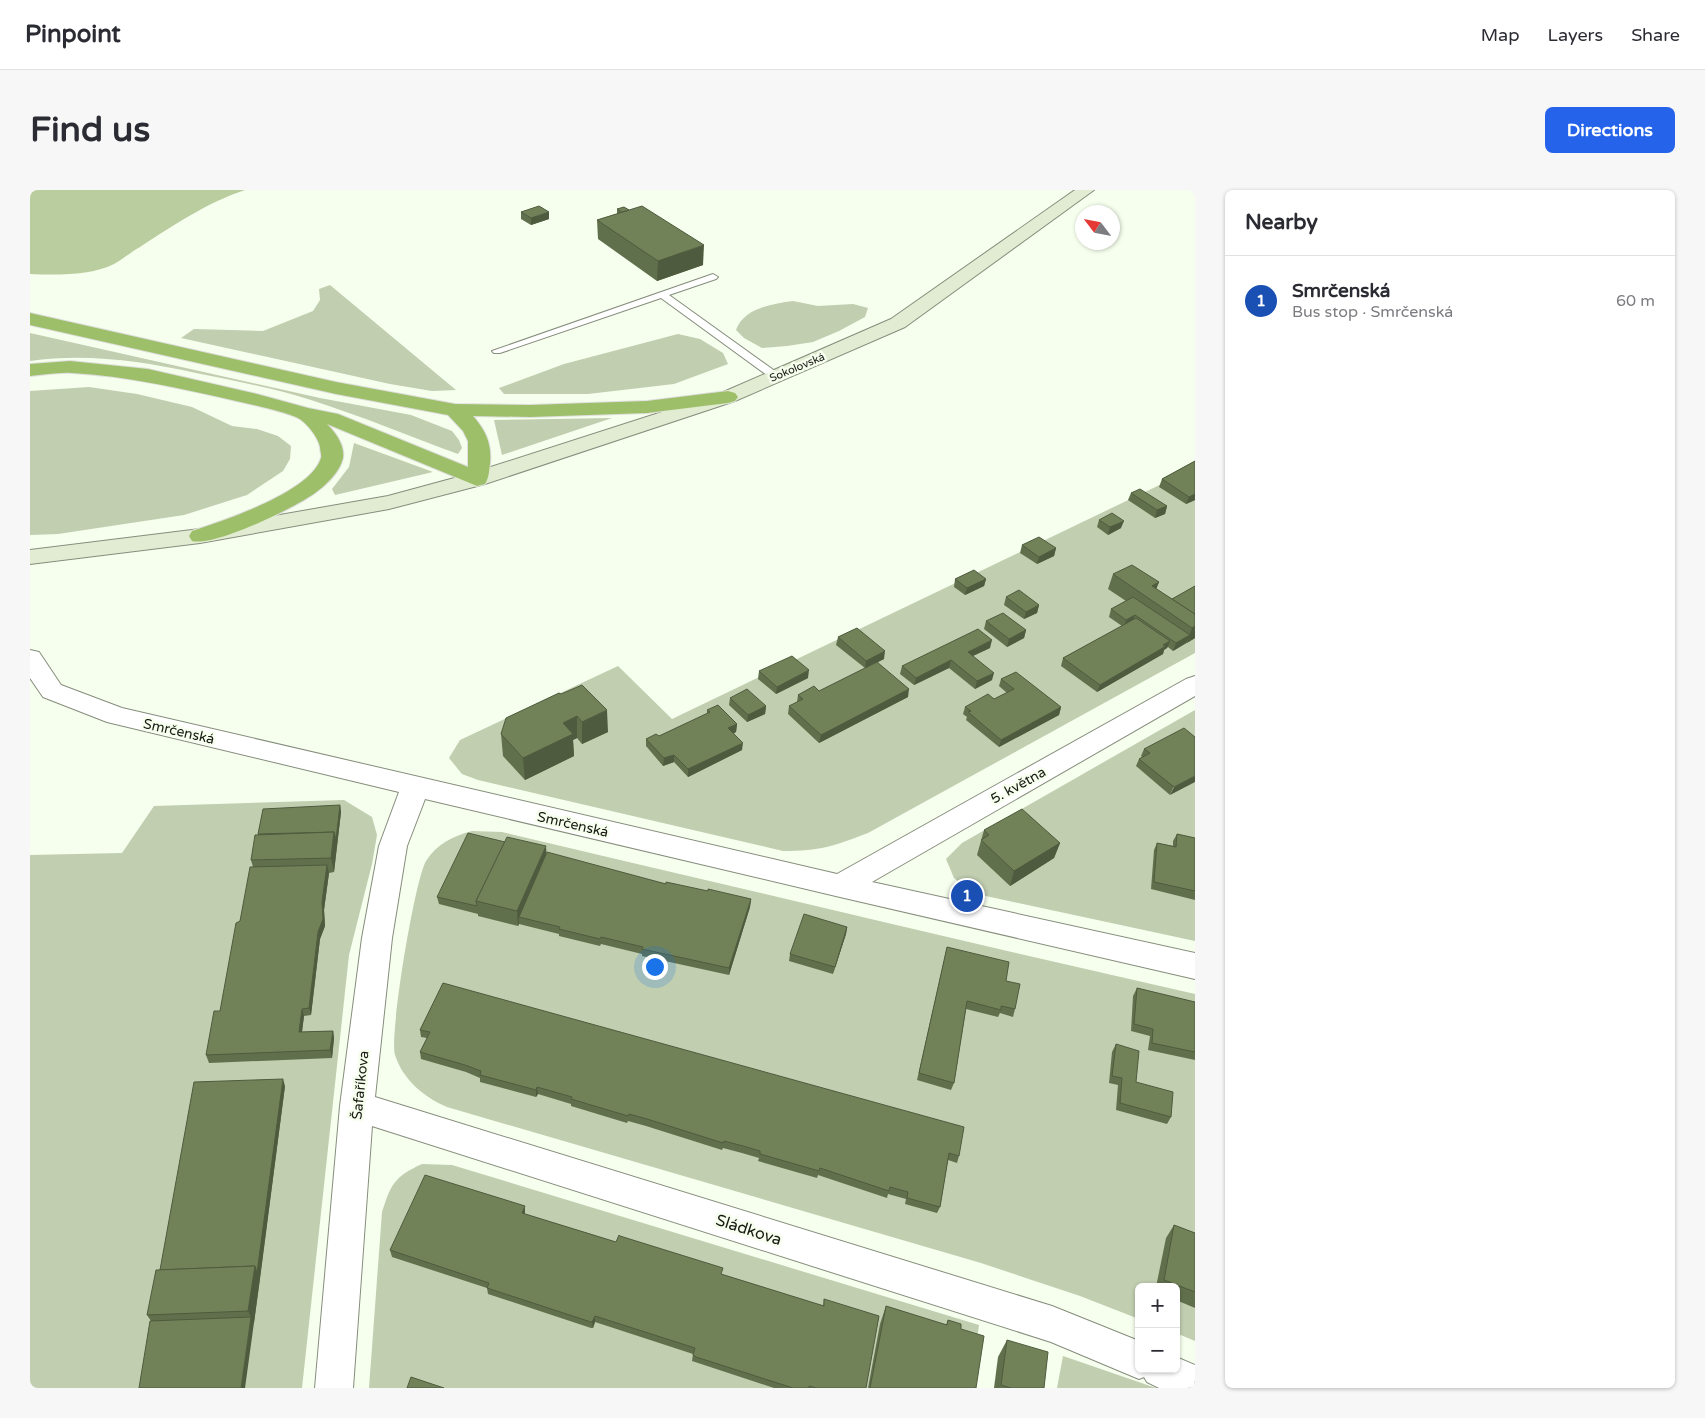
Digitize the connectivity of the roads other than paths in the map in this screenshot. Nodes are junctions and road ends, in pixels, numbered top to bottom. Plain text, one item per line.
1 (1086, 190) edge
2 (713, 277) dead end
3 (662, 294) junction
4 (30, 319) edge
5 (497, 351) dead end
6 (30, 370) edge
7 (775, 376) junction
8 (728, 396) junction
9 (456, 410) junction
10 (306, 414) junction
11 (477, 479) junction
12 (200, 536) junction
13 (30, 557) edge
14 (30, 658) edge
15 (1195, 685) edge
16 (415, 787) junction
17 (840, 886) junction
18 (1195, 966) edge
19 (357, 1106) junction
20 (1135, 1358) edge
21 (1169, 1373) edge
22 (1195, 1385) edge
23 (334, 1388) edge

1 - 7 street, Sokolovská
2 - 3 lane
3 - 5 lane
3 - 7 lane
4 - 9 highway
6 - 10 highway
7 - 8 street, Sokolovská
8 - 9 highway
8 - 11 street, Sokolovská
9 - 11 highway
10 - 11 highway
10 - 12 highway
11 - 12 street, Sokolovská
12 - 13 street, Sokolovská
14 - 16 street, Smrčenská
15 - 17 street, 5. května
16 - 17 street, Smrčenská
16 - 19 street, Šafaříkova
17 - 18 street, Smrčenská
19 - 20 street, Sládkova
19 - 23 street, Šafaříkova
21 - 22 street

